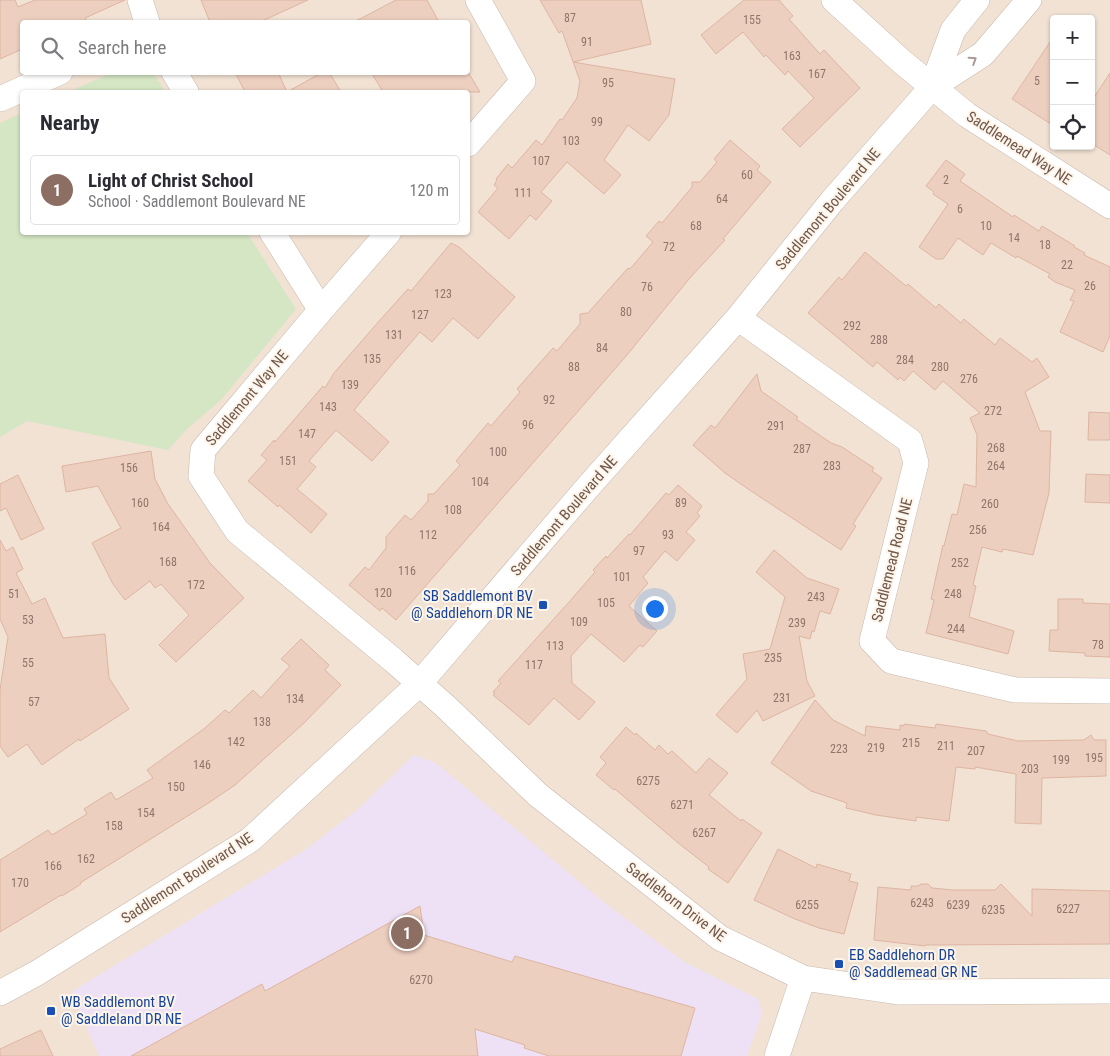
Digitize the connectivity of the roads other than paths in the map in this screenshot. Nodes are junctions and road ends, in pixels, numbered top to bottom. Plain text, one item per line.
1 (140, 0) edge
2 (478, 0) edge
3 (834, 0) edge
4 (977, 0) edge
5 (1029, 0) edge
6 (146, 20) edge
7 (54, 75) edge
8 (176, 75) edge
9 (932, 87) junction
10 (21, 90) edge
11 (185, 90) edge
12 (20, 91) edge
13 (0, 100) edge
14 (470, 142) edge
15 (1110, 206) edge
16 (274, 235) edge
17 (386, 235) edge
18 (321, 310) junction
19 (738, 318) junction
20 (419, 684) junction
21 (1110, 691) edge
22 (803, 978) junction
23 (1110, 991) edge
24 (0, 993) edge
25 (777, 1056) edge

1 - 6 street
2 - 14 street
3 - 9 street, Saddlemead Way NE
4 - 9 street, Saddlemont Boulevard NE
9 -> 5 street, Saddlemont Boulevard NE
7 - 10 street
8 - 11 street
9 - 15 street, Saddlemead Way NE
9 - 19 street, Saddlemont Boulevard NE
12 - 13 street
16 - 18 street
17 - 18 street, Saddlemont Way NE
18 - 20 street, Saddlemont Way NE
19 - 20 street, Saddlemont Boulevard NE
19 - 21 street, Saddlemead Road NE
20 - 22 street, Saddlehorn Drive NE
20 - 24 street, Saddlemont Boulevard NE
22 - 23 street, Saddlehorn Drive NE
22 - 25 street

